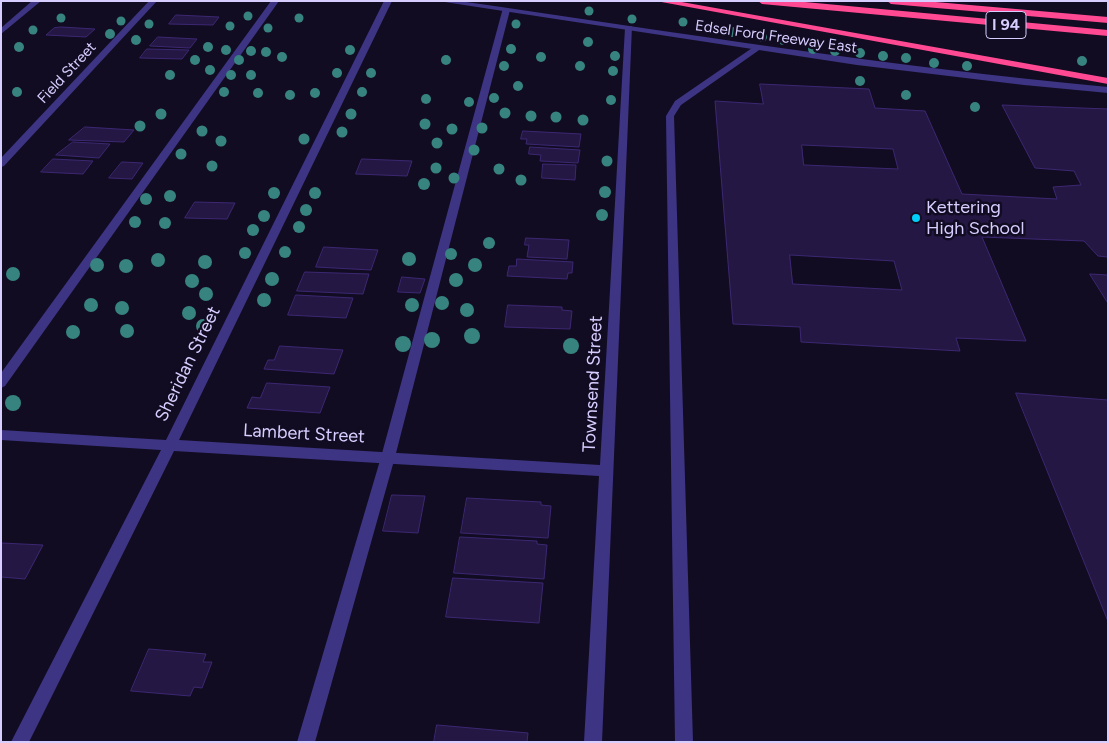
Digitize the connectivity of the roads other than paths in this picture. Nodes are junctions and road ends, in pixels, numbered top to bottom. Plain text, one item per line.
1 (38, 1) edge
2 (153, 1) edge
3 (275, 1) edge
4 (388, 1) edge
5 (442, 1) edge
6 (660, 1) edge
7 (762, 1) edge
8 (891, 1) edge
9 (506, 10) junction
10 (1108, 20) edge
11 (629, 28) junction
12 (1, 32) edge
13 (1108, 33) edge
14 (758, 48) junction
15 (1108, 81) edge
16 (1108, 90) edge
17 (1, 164) edge
18 (1, 383) edge
19 (1, 435) edge
20 (170, 446) junction
21 (388, 457) junction
22 (606, 471) junction
23 (685, 741) edge
24 (20, 742) edge
25 (306, 742) edge
26 (593, 742) edge

1 - 12 street
2 - 17 street, Field Street
3 - 18 street
4 - 20 street, Sheridan Street
5 - 9 street, Edsel Ford Freeway East
6 - 15 highway
7 - 13 highway, I 94
8 - 10 highway, I 94
9 - 11 street, Edsel Ford Freeway East
9 - 21 street
11 - 14 street, Edsel Ford Freeway East
11 - 22 street, Townsend Street
14 - 16 street, Edsel Ford Freeway East
14 - 23 street
19 - 20 street, Lambert Street
20 - 21 street, Lambert Street
20 - 24 street, Sheridan Street
21 - 22 street, Lambert Street
21 - 25 street
22 - 26 street, Townsend Street

